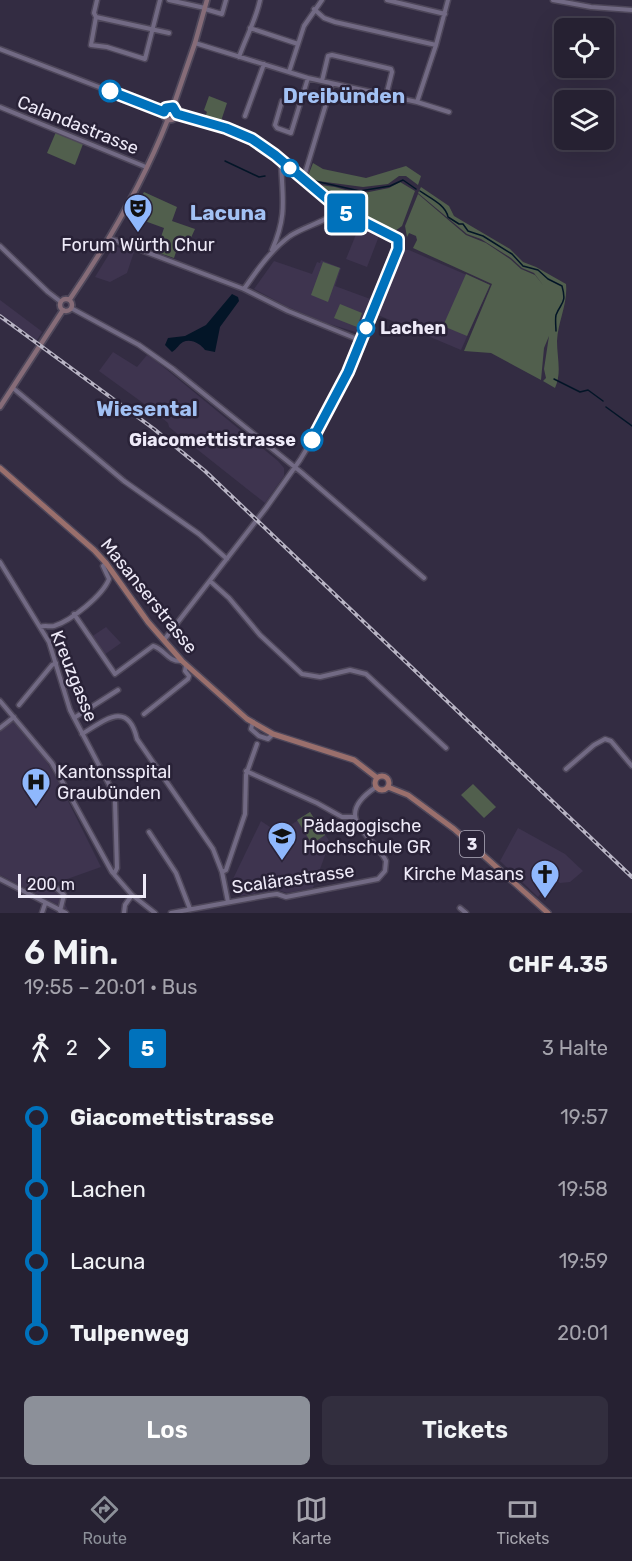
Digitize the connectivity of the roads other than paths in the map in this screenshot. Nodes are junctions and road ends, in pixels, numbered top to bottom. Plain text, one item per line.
1 (97, 0) edge
2 (160, 0) edge
3 (169, 0) edge
4 (207, 0) edge
5 (226, 0) edge
6 (260, 0) edge
7 (322, 0) edge
8 (387, 0) edge
9 (448, 0) edge
10 (553, 0) edge
11 (185, 2) edge
12 (205, 8) junction
13 (314, 9) junction
14 (632, 10) edge
15 (445, 14) junction
16 (96, 17) junction
17 (250, 28) junction
18 (153, 30) junction
19 (169, 33) dead end
20 (195, 43) junction
21 (298, 44) junction
22 (436, 45) junction
23 (0, 49) edge
24 (239, 57) junction
25 (264, 64) junction
26 (289, 72) junction
27 (308, 78) junction
28 (322, 81) junction
29 (332, 84) junction
30 (386, 96) junction
31 (282, 102) dead end
32 (417, 102) junction
33 (0, 107) edge
34 (173, 107) junction
35 (164, 112) junction
36 (449, 112) dead end
37 (177, 114) junction
38 (245, 116) dead end
39 (168, 119) junction
40 (281, 159) junction
41 (146, 168) junction
42 (303, 180) junction
43 (339, 209) junction
44 (281, 229) junction
45 (290, 237) junction
46 (109, 238) junction
47 (0, 246) edge
48 (270, 253) junction
49 (244, 289) junction
50 (70, 299) junction
51 (61, 302) junction
52 (71, 308) junction
53 (63, 310) junction
54 (362, 340) junction
55 (13, 388) junction
56 (0, 407) edge
57 (0, 468) edge
58 (295, 468) junction
59 (228, 558) junction
60 (0, 562) edge
61 (106, 563) junction
62 (424, 578) dead end
63 (210, 582) junction
64 (74, 614) junction
65 (40, 627) junction
66 (163, 640) junction
67 (56, 663) junction
68 (184, 663) junction
69 (118, 690) dead end
70 (0, 701) edge
71 (19, 705) dead end
72 (144, 714) dead end
73 (14, 717) junction
74 (74, 718) junction
75 (0, 728) edge
76 (82, 734) junction
77 (257, 744) dead end
78 (446, 748) dead end
79 (632, 766) edge
80 (566, 769) dead end
81 (246, 771) junction
82 (376, 777) junction
83 (376, 787) junction
84 (388, 787) junction
85 (355, 817) junction
86 (149, 832) dead end
87 (222, 872) junction
88 (114, 874) junction
89 (0, 879) edge
90 (55, 887) dead end
91 (132, 895) junction
92 (228, 902) junction
93 (45, 904) junction
94 (460, 908) dead end
95 (190, 909) junction
96 (60, 911) junction
97 (545, 912) edge
98 (42, 913) edge
99 (66, 913) edge
100 (124, 913) edge
101 (155, 913) edge
102 (171, 913) edge
103 (466, 913) edge

1 - 16 street
2 - 18 street
3 - 11 street
4 - 12 main road
5 - 12 street
6 - 17 street
7 - 13 street
8 - 15 street
9 - 15 street
10 - 14 street
11 - 12 street
12 - 20 main road
13 - 21 street
13 - 22 street
15 - 22 street
16 - 18 street
16 - 18 street
17 - 21 street
17 - 24 street
18 - 19 street
20 - 24 street
20 - 34 main road
21 - 26 street
22 - 32 street
23 - 35 street
24 - 25 street
25 - 26 street
25 - 38 street
26 - 27 street
27 - 28 street
27 - 31 street
28 - 29 street
28 - 30 street
29 - 30 street
29 - 42 street
30 - 32 street
32 - 36 street
33 - 41 street, Calandastrasse
34 - 35 main road
34 - 37 main road
35 - 39 main road
37 - 39 main road
37 - 40 street
39 - 41 main road
40 - 42 street
40 - 44 street
41 - 46 main road
42 - 43 street
43 - 45 street
43 - 54 street
44 - 45 street
44 - 48 street
45 - 48 street
46 - 49 street
46 - 50 main road
47 - 51 street
48 - 49 street
49 - 54 street
50 - 51 main road
50 - 52 main road
51 - 53 main road
52 - 53 main road
52 - 58 street
53 - 55 main road
54 - 58 street
55 - 56 main road
55 - 59 street
57 - 61 main road, Masanserstrasse / 3
58 - 59 street
58 - 62 street
59 - 63 street
60 - 65 street, Kreuzgasse
61 - 64 street
61 - 66 main road, Masanserstrasse / 3
63 - 66 street
63 - 78 street
64 - 65 street
64 - 68 street
65 - 67 street, Kreuzgasse
66 - 68 main road, Masanserstrasse / 3
67 - 71 street
67 - 74 street, Kreuzgasse
68 - 72 street
68 - 82 main road, Masanserstrasse / 3
69 - 74 street
70 - 73 street
73 - 75 street
73 - 88 street
74 - 76 street, Kreuzgasse
76 - 87 street
76 - 88 street, Kreuzgasse
77 - 81 street
79 - 80 street
81 - 85 street
81 - 87 street
82 - 83 main road
82 - 84 main road, 3
83 - 84 main road, 3
83 - 85 street
84 - 97 main road, 3
85 - 92 street, Scalärastrasse
86 - 95 street
87 - 92 street
88 - 91 street
89 - 93 street
90 - 96 street
91 - 100 street
91 - 101 street
92 - 95 street, Scalärastrasse
93 - 96 street
93 - 98 street
94 - 103 street
95 - 102 street, Scalärastrasse
96 - 99 street

